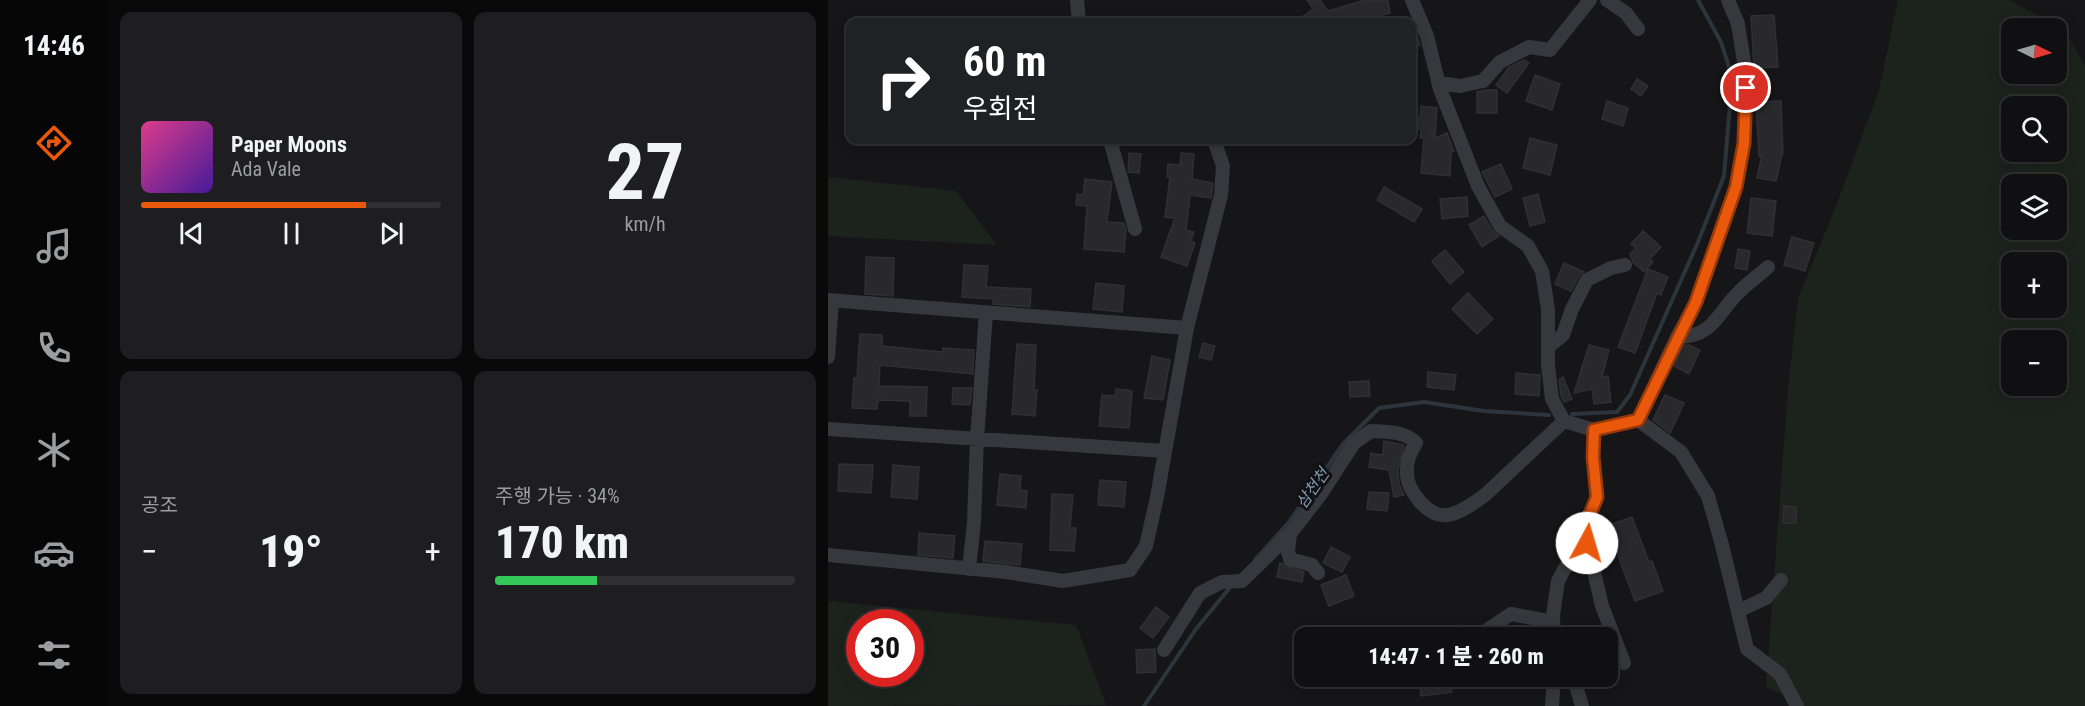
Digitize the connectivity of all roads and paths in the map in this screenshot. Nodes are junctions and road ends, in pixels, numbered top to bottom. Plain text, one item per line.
1 (1077, 0) edge
2 (1412, 0) edge
3 (1590, 0) edge
4 (1607, 0) edge
5 (1728, 0) edge
6 (1079, 18) edge
7 (1638, 29) dead end
8 (1438, 83) junction
9 (1111, 144) edge
10 (1215, 144) edge
11 (1135, 229) dead end
12 (1625, 265) dead end
13 (1768, 267) dead end
14 (830, 301) edge
15 (986, 313) junction
16 (1187, 328) junction
17 (1677, 337) junction
18 (1548, 347) junction
19 (828, 357) edge
20 (1638, 420) junction
21 (1564, 421) junction
22 (828, 429) edge
23 (1594, 430) junction
24 (977, 439) junction
25 (1166, 451) junction
26 (1584, 529) junction
27 (1290, 534) junction
28 (828, 555) edge
29 (969, 569) junction
30 (1318, 573) dead end
31 (1781, 580) dead end
32 (1738, 611) junction
33 (1553, 622) junction
34 (1492, 627) edge
35 (1553, 627) edge
36 (1164, 650) dead end
37 (1624, 663) dead end
38 (1553, 687) edge
39 (1576, 687) edge
40 (1552, 706) edge
41 (1582, 706) edge
42 (1797, 706) edge

1 - 6 street
2 - 8 street
3 - 8 street
4 - 7 street
5 - 17 street
8 - 18 street
9 - 11 street
10 - 16 street
12 - 18 street
13 - 17 street
14 - 15 street
14 - 19 street
15 - 16 street
15 - 24 street
16 - 25 street
17 - 20 street
18 - 21 street
20 - 23 street
20 - 32 street
21 - 23 street
21 - 27 street
22 - 24 street
23 - 26 street
24 - 25 street
24 - 29 street
25 - 29 street
26 - 33 street
26 - 37 street
27 - 30 street
27 - 36 street
28 - 29 street
31 - 32 street
32 - 42 street
33 - 34 street
33 - 35 street
38 - 40 street
39 - 41 street

